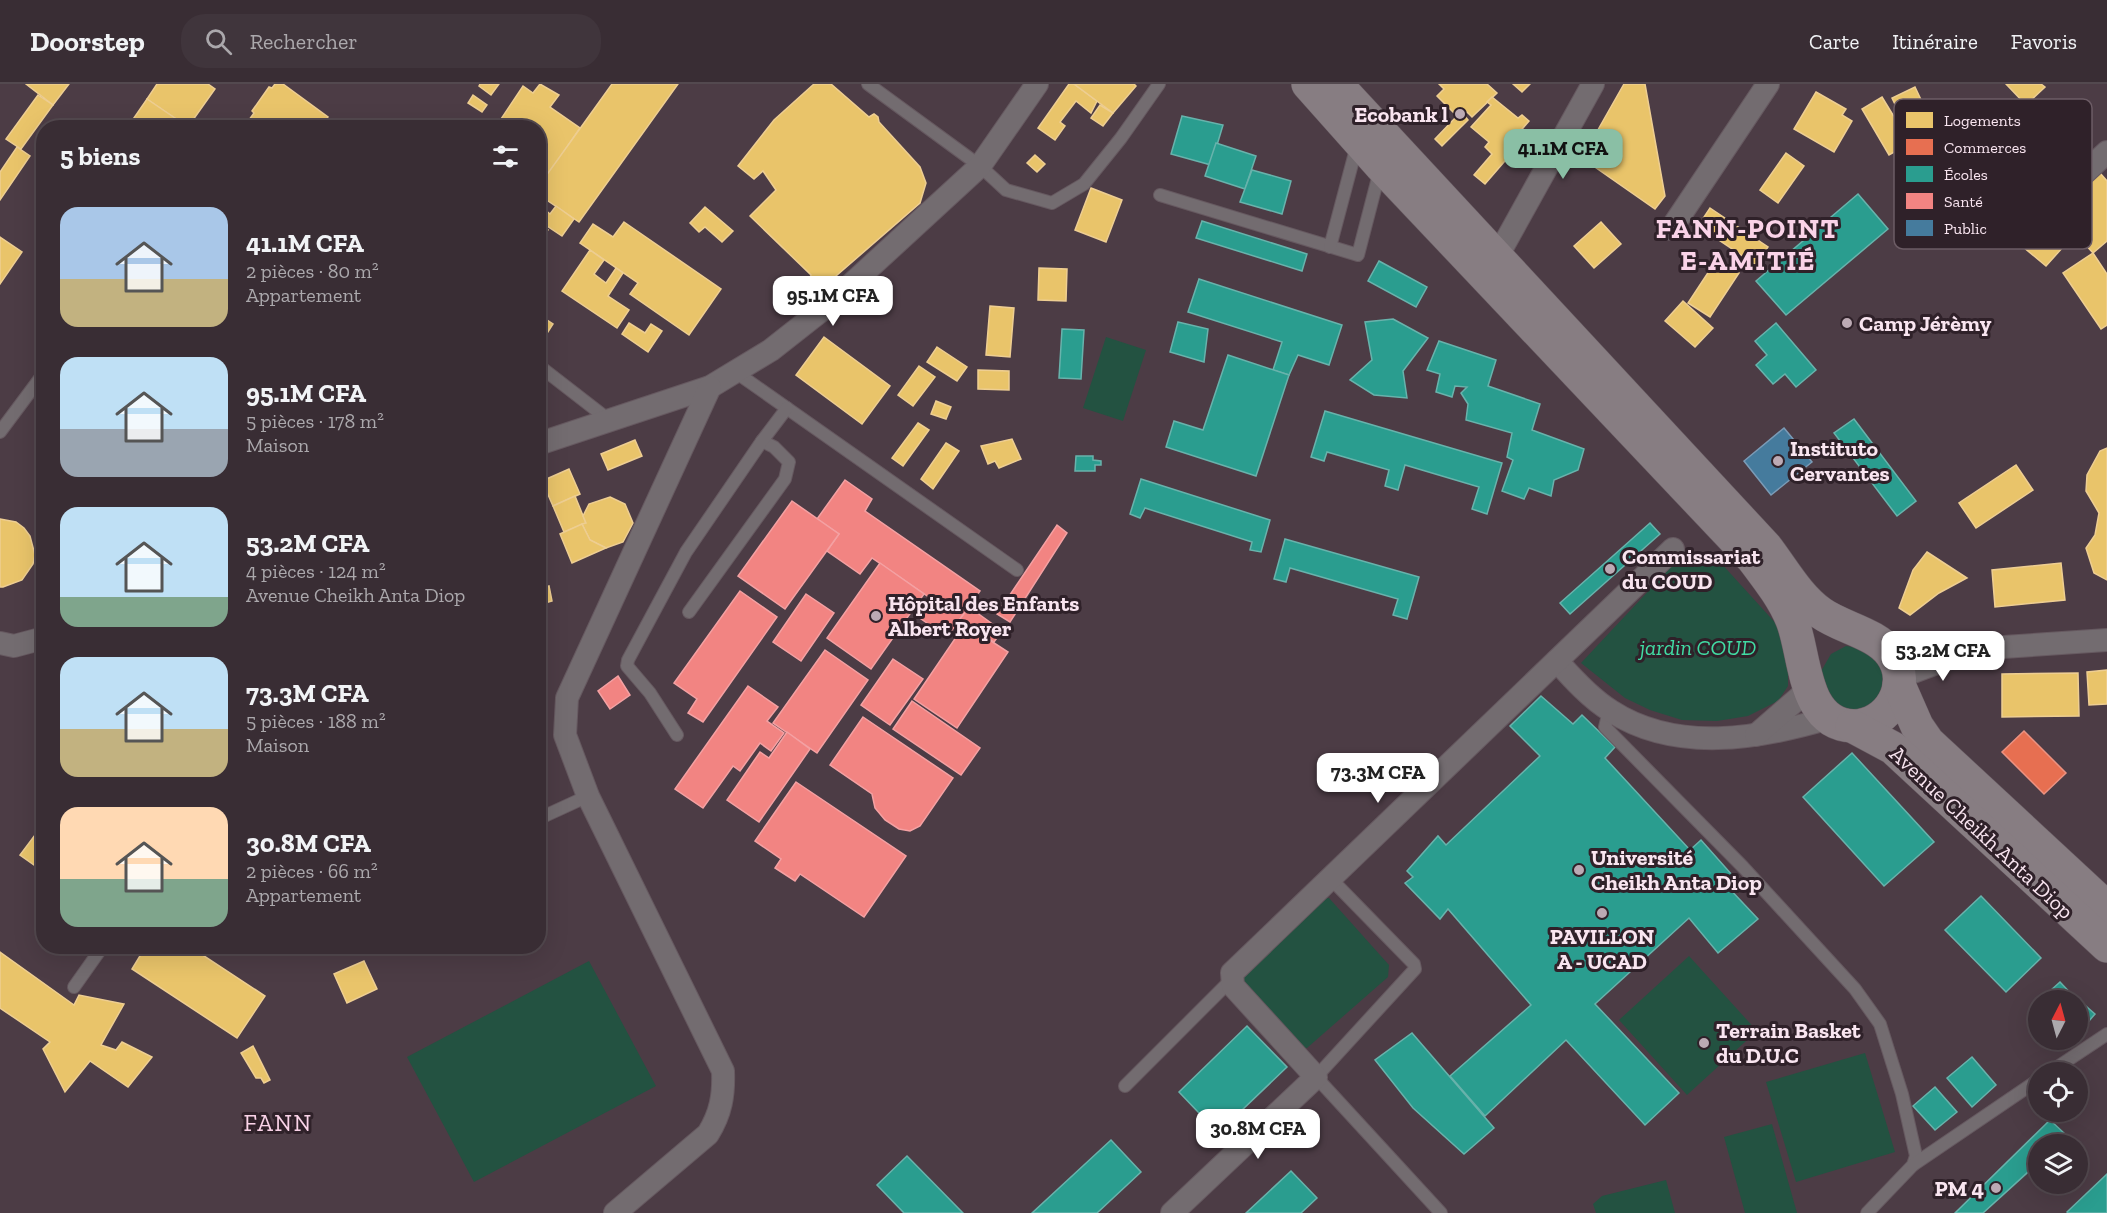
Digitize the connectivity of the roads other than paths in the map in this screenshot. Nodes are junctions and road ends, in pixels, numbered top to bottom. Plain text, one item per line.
1 (868, 84) edge
2 (1037, 84) edge
3 (1159, 84) edge
4 (1308, 84) edge
5 (1336, 84) edge
6 (1768, 84) edge
7 (1588, 86) edge
8 (1358, 138) junction
9 (2107, 152) edge
10 (980, 166) junction
11 (1381, 166) junction
12 (2092, 166) edge
13 (1160, 195) dead end
14 (1671, 229) dead end
15 (1330, 247) junction
16 (1497, 257) junction
17 (546, 370) edge
18 (737, 373) junction
19 (36, 384) edge
20 (710, 387) junction
21 (788, 408) junction
22 (609, 420) junction
23 (0, 432) edge
24 (546, 441) edge
25 (762, 441) junction
26 (1674, 549) dead end
27 (1017, 570) dead end
28 (689, 612) dead end
29 (36, 640) edge
30 (1874, 640) junction
31 (2107, 640) edge
32 (1, 645) edge
33 (1973, 649) junction
34 (1557, 661) junction
35 (1899, 682) junction
36 (1809, 685) junction
37 (1609, 711) junction
38 (1841, 722) junction
39 (677, 735) dead end
40 (1755, 736) junction
41 (588, 796) junction
42 (546, 815) edge
43 (1330, 878) junction
44 (2107, 908) edge
45 (2107, 946) edge
46 (97, 954) edge
47 (1232, 979) junction
48 (74, 987) dead end
49 (2107, 1034) edge
50 (2065, 1062) edge
51 (1316, 1077) junction
52 (1125, 1086) dead end
53 (2028, 1087) edge
54 (1913, 1165) junction
55 (615, 1213) edge
56 (1172, 1213) edge
57 (1441, 1213) edge
58 (1867, 1213) edge

1 - 10 lane
2 - 10 street
3 - 10 lane
4 - 8 main road
5 - 16 main road
6 - 14 street
7 - 16 street
8 - 11 main road
8 - 15 lane
9 - 12 street
10 - 18 street
11 - 15 lane
11 - 36 main road
13 - 15 lane
16 - 30 main road
17 - 22 lane
18 - 20 street
18 - 21 lane
19 - 23 lane
20 - 22 street
20 - 41 street
21 - 25 lane
21 - 27 lane
22 - 24 street
25 - 28 lane
25 - 39 lane
26 - 34 street
29 - 32 street
30 - 33 street
30 - 35 main road
30 - 36 main road
31 - 33 street
33 - 35 street
34 - 37 street
34 - 43 street
35 - 38 main road
35 - 44 main road, Avenue Cheikh Anta Diop
36 - 38 main road
36 - 40 street
37 - 40 street
37 - 54 lane
38 - 40 street
38 - 45 main road, Avenue Cheikh Anta Diop
41 - 42 lane
41 - 55 street
43 - 47 street
43 - 51 lane
46 - 48 lane
47 - 51 street
47 - 52 lane
49 - 50 lane
51 - 56 street
51 - 57 lane
53 - 54 lane
54 - 58 lane

